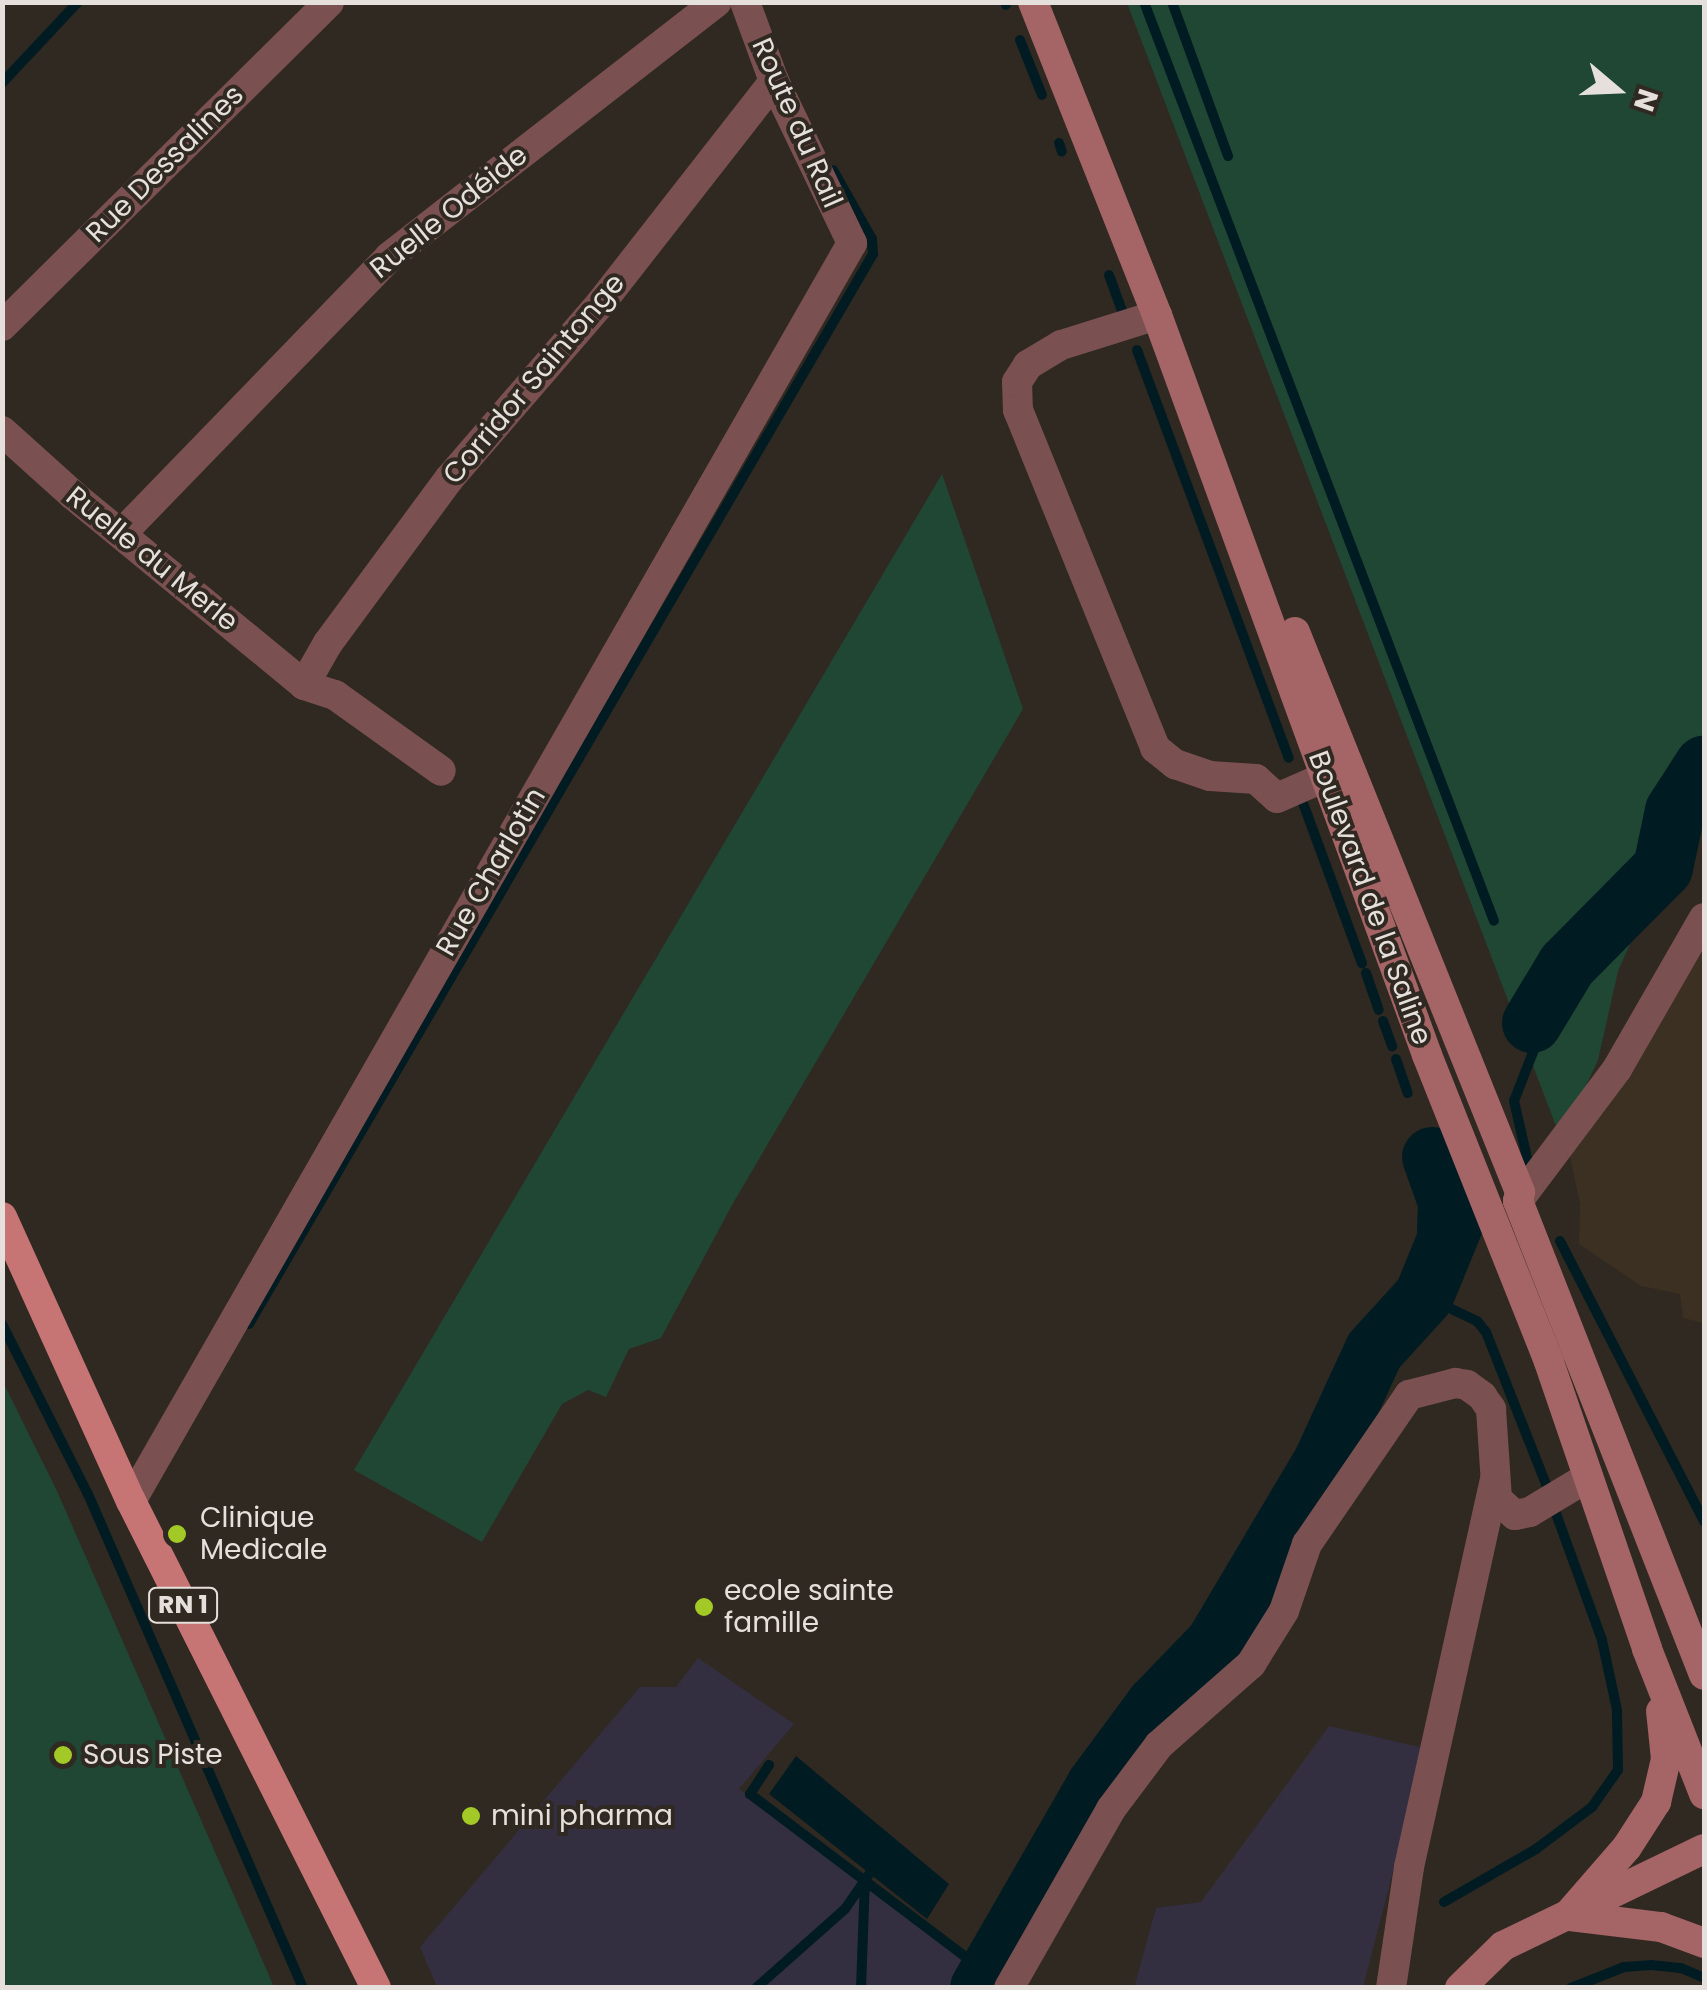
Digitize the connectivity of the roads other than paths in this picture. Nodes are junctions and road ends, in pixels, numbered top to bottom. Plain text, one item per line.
1 (329, 2) edge
2 (716, 2) edge
3 (745, 2) edge
4 (1033, 2) edge
5 (1044, 2) edge
6 (774, 81) junction
7 (852, 243) joint
8 (1157, 315) junction
9 (2, 326) edge
10 (2, 431) edge
11 (122, 533) junction
12 (304, 685) junction
13 (441, 772) dead end
14 (1326, 776) junction
15 (1704, 918) edge
16 (1519, 1196) junction
17 (2, 1217) edge
18 (1497, 1467) junction
19 (1588, 1478) junction
20 (131, 1501) junction
21 (1646, 1649) junction
22 (1704, 1675) edge
23 (1704, 1794) edge
24 (1704, 1849) edge
25 (1567, 1916) junction
26 (1704, 1943) edge
27 (376, 1988) edge
28 (1009, 1988) edge
29 (1392, 1988) edge
30 (1460, 1988) edge

1 - 9 street, Rue Dessalines
2 - 11 street, Ruelle Odéide
3 - 6 street, Route du Rail
4 - 8 main road, Boulevard de la Saline
5 - 16 main road, Boulevard de la Saline
6 - 7 street, Route du Rail
6 - 12 street, Corridor Saintonge
7 - 20 street, Rue Charlotin
8 - 14 main road, Boulevard de la Saline
8 - 14 street
10 - 11 street, Ruelle du Merle
11 - 12 street, Ruelle du Merle
12 - 13 street, Ruelle du Merle
14 - 19 main road, Boulevard de la Saline
15 - 16 street
16 - 22 main road, Boulevard de la Saline
17 - 20 main road, RN 1
18 - 19 street
18 - 28 street
18 - 29 street
19 - 21 main road, Boulevard de la Saline
20 - 27 main road, RN 1
21 - 23 main road, Boulevard de la Saline
21 - 25 main road
24 - 25 main road
25 - 26 main road
25 - 30 main road

